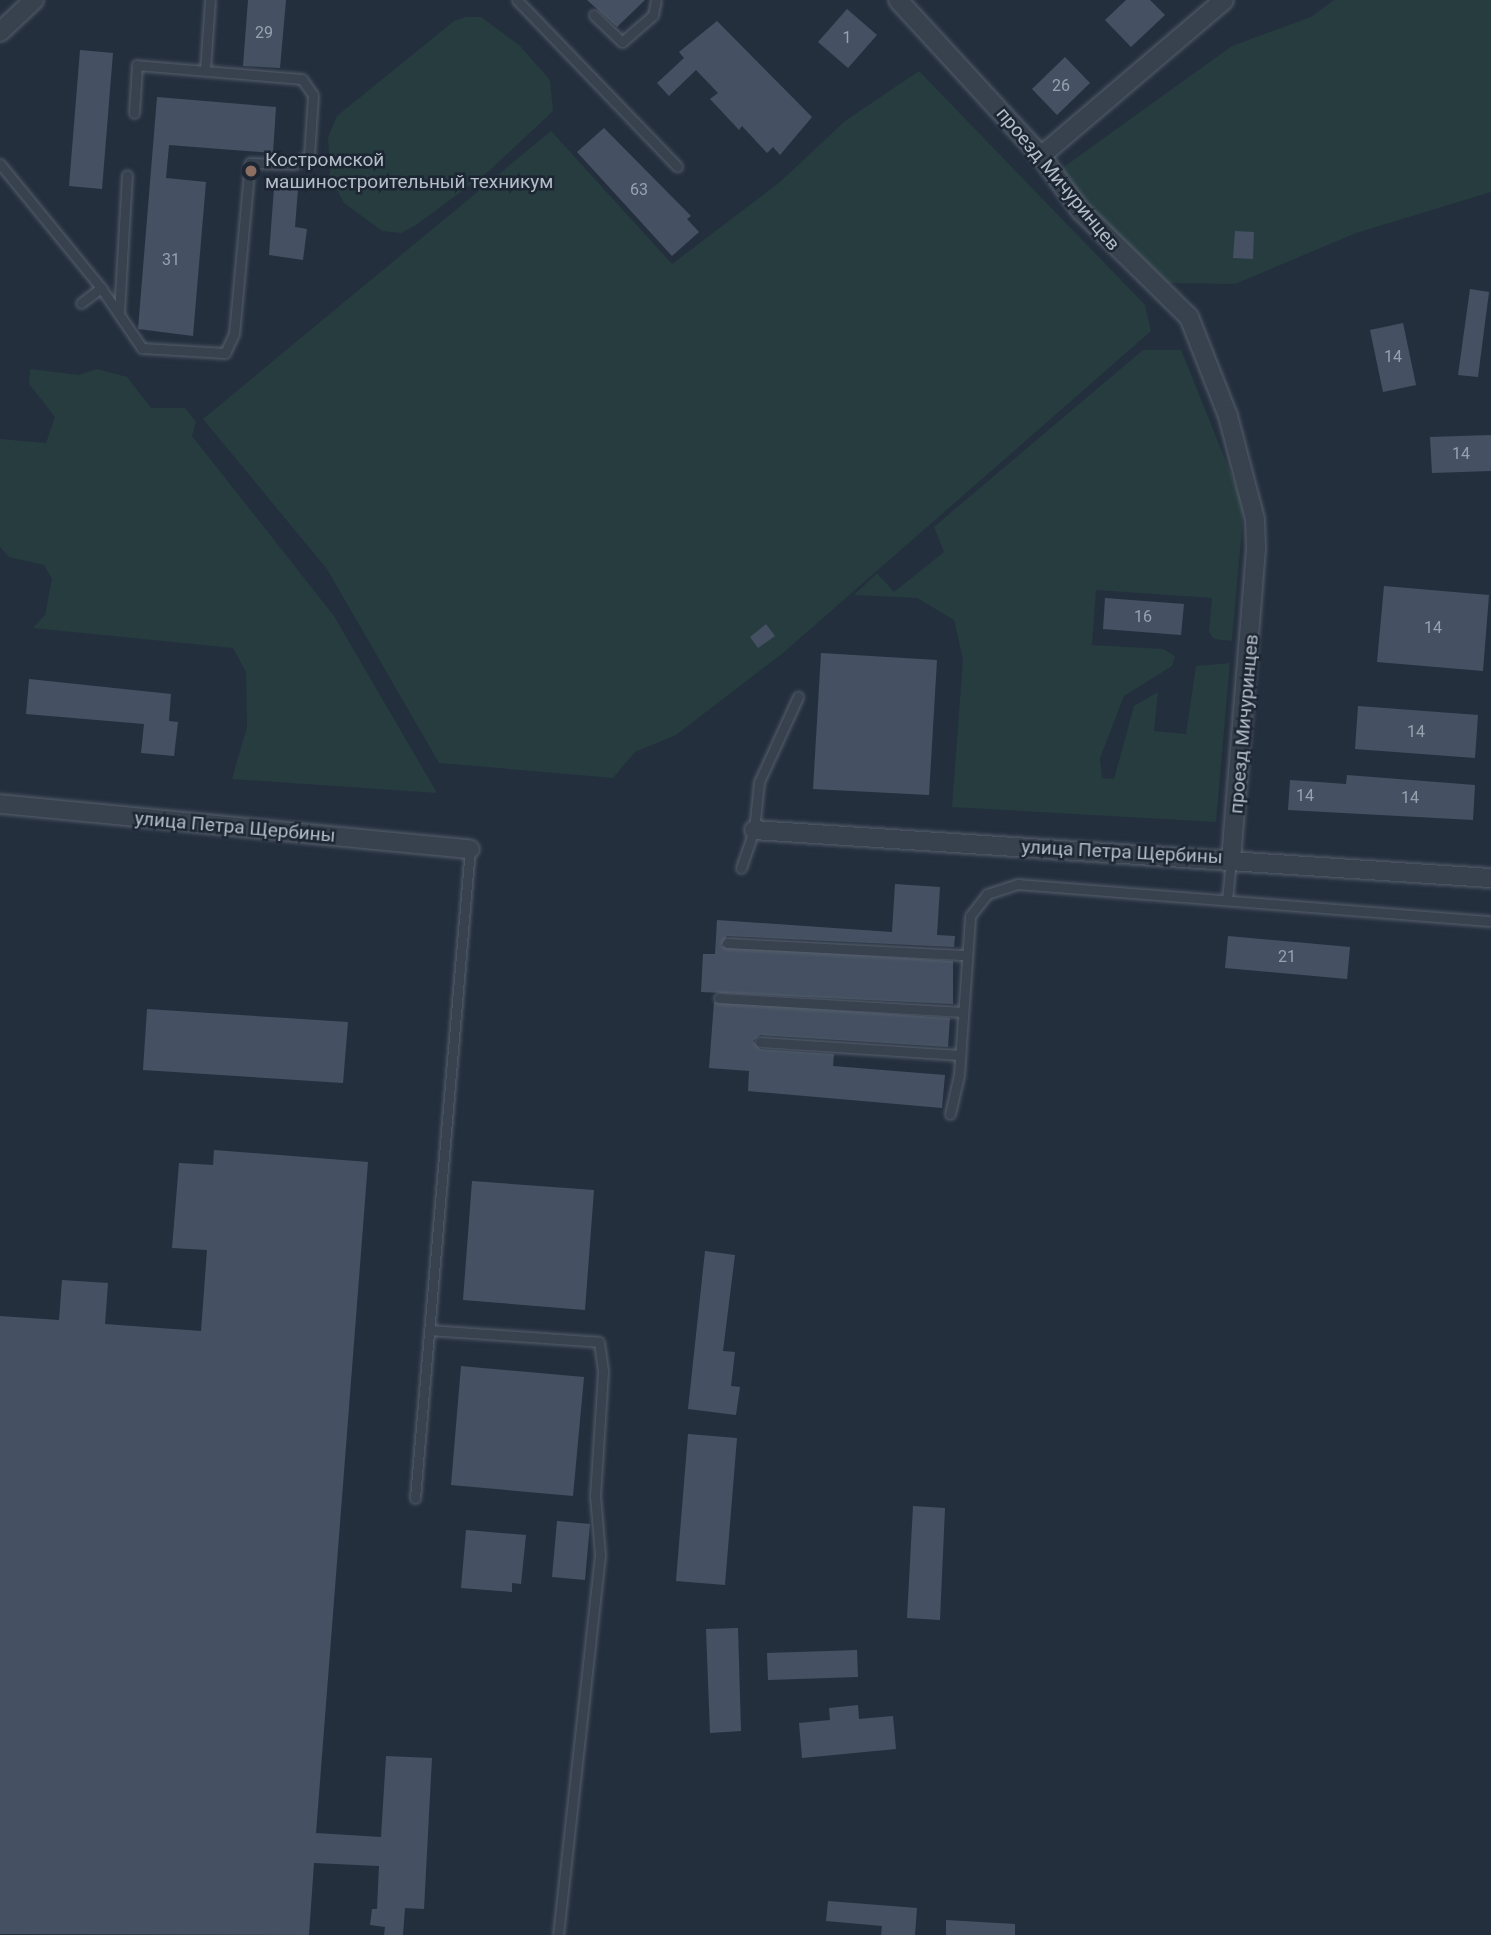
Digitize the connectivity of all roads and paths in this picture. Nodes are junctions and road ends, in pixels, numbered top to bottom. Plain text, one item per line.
1 (34, 0) edge
2 (210, 0) edge
3 (517, 0) edge
4 (656, 0) edge
5 (898, 0) edge
6 (1212, 4) edge
7 (594, 15) dead end
8 (0, 32) edge
9 (205, 70) junction
10 (134, 113) dead end
11 (1041, 156) junction
12 (0, 164) edge
13 (677, 166) dead end
14 (127, 175) dead end
15 (101, 288) junction
16 (81, 303) dead end
17 (119, 313) junction
18 (798, 697) dead end
19 (0, 804) edge
20 (754, 830) junction
21 (470, 849) joint
22 (1231, 859) junction
23 (741, 869) dead end
24 (1491, 878) edge
25 (1227, 900) junction
26 (1491, 921) edge
27 (727, 943) dead end
28 (967, 955) junction
29 (719, 998) dead end
30 (963, 1012) junction
31 (760, 1042) dead end
32 (960, 1055) junction
33 (950, 1114) dead end
34 (429, 1330) junction
35 (415, 1498) dead end
36 (558, 1935) edge

1 - 8 street
2 - 9 lane
3 - 13 lane
4 - 7 lane
5 - 11 street, проезд Мичуринцев
6 - 11 street
9 - 10 lane
9 - 17 lane
11 - 22 street, проезд Мичуринцев
12 - 15 lane
14 - 17 lane
15 - 16 lane
15 - 17 lane
18 - 20 lane
19 - 21 street, улица Петра Щербины
20 - 22 street, улица Петра Щербины
20 - 23 lane
21 - 34 lane
22 - 24 street, улица Петра Щербины
22 - 25 lane
25 - 26 lane
25 - 28 lane
27 - 28 lane
28 - 30 lane
29 - 30 lane
30 - 32 lane
31 - 32 lane
32 - 33 lane
34 - 35 lane
34 - 36 lane

